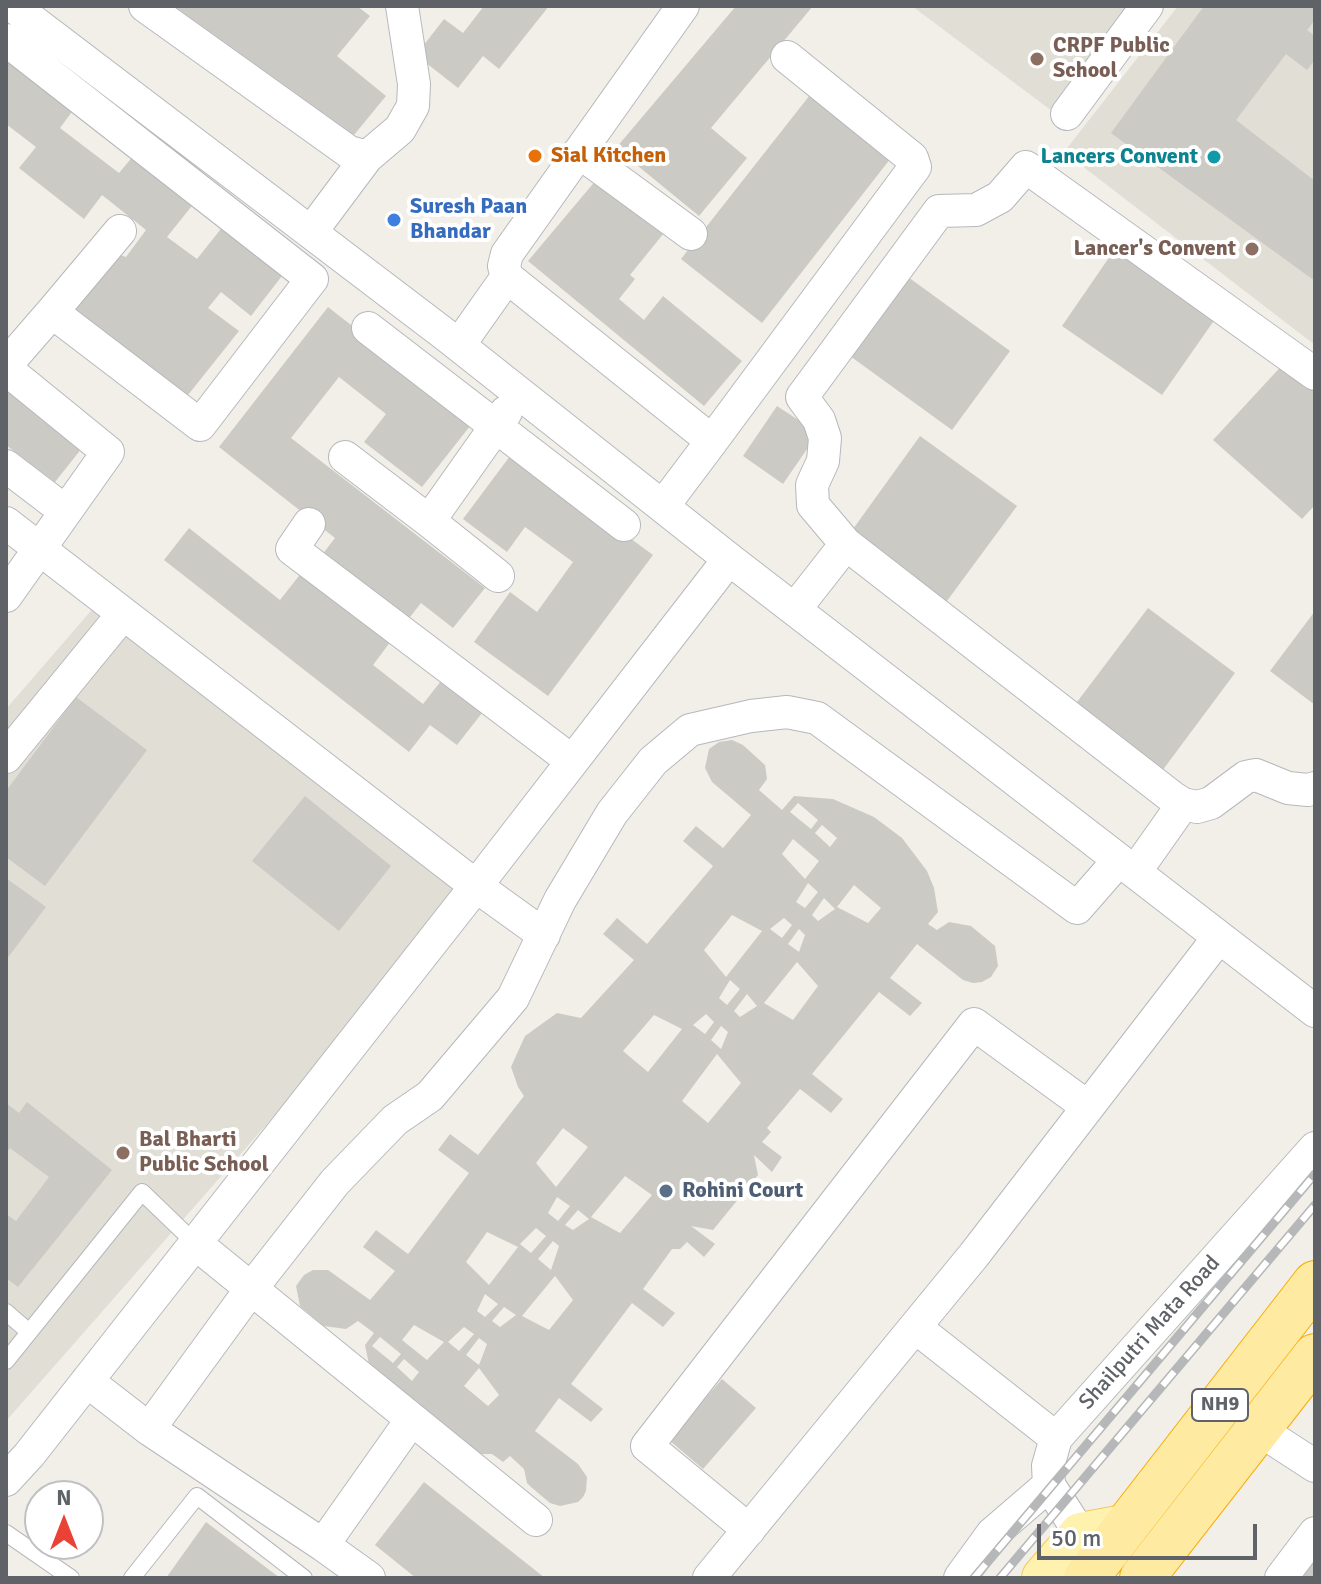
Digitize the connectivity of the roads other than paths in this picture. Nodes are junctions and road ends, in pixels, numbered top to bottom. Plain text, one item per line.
1 (13, 6) edge
2 (145, 6) edge
3 (402, 6) edge
4 (683, 6) edge
5 (1147, 6) edge
6 (6, 40) edge
7 (787, 57) dead end
8 (1067, 114) dead end
9 (579, 152) junction
10 (367, 157) junction
11 (120, 231) dead end
12 (311, 232) junction
13 (691, 234) dead end
14 (507, 277) junction
15 (52, 312) junction
16 (368, 328) dead end
17 (459, 345) junction
18 (6, 367) edge
19 (1315, 374) edge
20 (519, 392) junction
21 (495, 427) junction
22 (712, 441) junction
23 (345, 457) dead end
24 (6, 466) edge
25 (663, 506) junction
26 (65, 511) junction
27 (429, 521) junction
28 (6, 523) edge
29 (309, 524) dead end
30 (624, 525) dead end
31 (846, 544) junction
32 (40, 549) junction
33 (729, 559) junction
34 (498, 576) dead end
35 (6, 596) edge
36 (795, 609) junction
37 (123, 614) junction
38 (6, 757) edge
39 (572, 761) junction
40 (1315, 788) edge
41 (1183, 804) junction
42 (1127, 866) junction
43 (476, 886) junction
44 (544, 935) junction
45 (1219, 937) junction
46 (1315, 1011) edge
47 (1088, 1107) junction
48 (1315, 1148) edge
49 (195, 1243) junction
50 (1315, 1283) edge
51 (251, 1289) junction
52 (6, 1312) edge
53 (915, 1327) junction
54 (29, 1332) junction
55 (1315, 1356) edge
56 (6, 1361) edge
57 (87, 1381) junction
58 (412, 1419) junction
59 (149, 1429) junction
60 (1258, 1429) junction
61 (1056, 1438) junction
62 (1315, 1466) edge
63 (7, 1475) edge
64 (1049, 1485) junction
65 (536, 1520) dead end
66 (1125, 1527) junction
67 (749, 1530) junction
68 (6, 1533) edge
69 (1315, 1533) edge
70 (1081, 1535) junction
71 (323, 1545) junction
72 (1154, 1568) edge
73 (71, 1578) edge
74 (132, 1578) edge
75 (304, 1578) edge
76 (369, 1578) edge
77 (709, 1578) edge
78 (960, 1578) edge
79 (1044, 1578) edge
80 (1086, 1578) edge
81 (1281, 1578) edge

1 - 12 street
2 - 10 street
3 - 10 street
4 - 9 street
5 - 8 street
6 - 15 street
7 - 22 street
9 - 13 street
9 - 14 street
10 - 12 street
11 - 15 street
12 - 17 street
14 - 17 street
14 - 22 street
15 - 18 street
16 - 21 street
17 - 20 street
18 - 26 street
19 - 31 street
20 - 21 street
20 - 25 street
21 - 27 street
21 - 30 street
22 - 25 street
23 - 27 street
24 - 26 street
25 - 33 street
26 - 32 street
27 - 34 street
28 - 32 street
29 - 39 street
31 - 36 street
31 - 41 street
32 - 35 street
32 - 37 street
33 - 36 street
33 - 39 street
36 - 42 street
37 - 38 street
37 - 43 street
39 - 43 street
40 - 41 street
41 - 42 street
42 - 44 street
42 - 45 street
43 - 44 street
43 - 49 street
44 - 51 street
45 - 46 street
45 - 47 street
47 - 53 street
47 - 67 street
48 - 61 street, Shailputri Mata Road
49 - 51 street
49 - 54 lane
49 - 57 street
50 - 66 highway, NH9
51 - 58 street
51 - 59 street
52 - 54 lane
53 - 61 street
53 - 67 street
54 - 56 lane
55 - 60 highway, NH9
57 - 59 street
57 - 63 street
58 - 65 street
58 - 71 street
59 - 71 street
60 - 62 street
60 - 72 highway, NH9
61 - 64 street
64 - 70 street
64 - 78 street
66 - 70 main road
66 - 80 highway, NH9
67 - 77 street
68 - 73 lane
69 - 81 street
70 - 79 main road
71 - 76 street
74 - 75 lane

